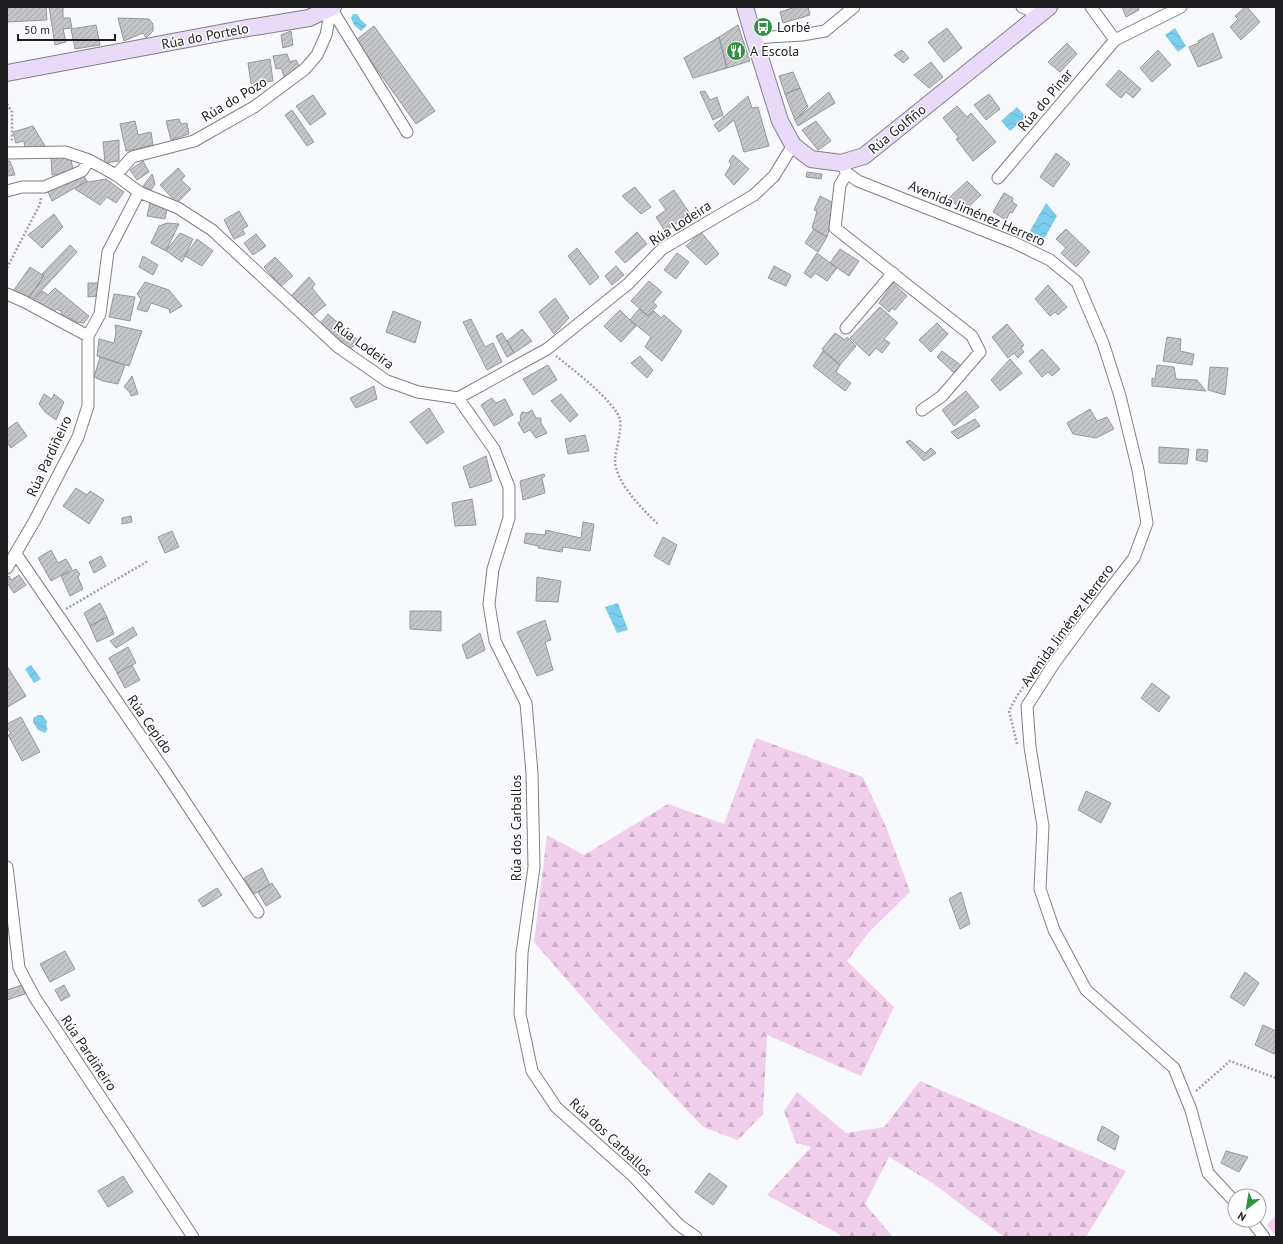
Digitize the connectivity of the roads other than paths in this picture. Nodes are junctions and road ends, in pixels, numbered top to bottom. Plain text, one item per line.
1 (745, 7) edge
2 (854, 7) edge
3 (1022, 7) edge
4 (1091, 7) edge
5 (1181, 7) edge
6 (332, 8) edge
7 (1044, 11) edge
8 (754, 38) junction
9 (1116, 40) junction
10 (7, 73) edge
11 (407, 132) dead end
12 (793, 145) junction
13 (9, 154) edge
14 (90, 160) junction
15 (844, 168) junction
16 (116, 175) junction
17 (998, 178) dead end
18 (7, 191) edge
19 (139, 192) junction
20 (893, 273) junction
21 (7, 294) edge
22 (846, 328) dead end
23 (88, 336) junction
24 (458, 398) junction
25 (922, 410) dead end
26 (16, 554) junction
27 (7, 568) edge
28 (7, 867) edge
29 (258, 912) dead end
30 (1227, 1193) edge
31 (1257, 1228) edge
32 (193, 1237) edge
33 (696, 1237) edge
34 (1264, 1237) edge

1 - 8 main road, Rúa Golfiño
2 - 8 street
3 - 7 street
4 - 9 street
5 - 9 street, Rúa do Pinar
6 - 10 main road, Rúa do Portelo
6 - 11 street
6 - 16 street, Rúa do Pozo
7 - 15 main road, Rúa Golfiño
8 - 12 main road, Rúa Golfiño
9 - 17 street, Rúa do Pinar
12 - 15 main road, Rúa Golfiño
12 - 24 street, Rúa Lodeira
13 - 14 street, Rúa Lodeira
14 - 16 street, Rúa Lodeira
14 - 18 street
15 - 20 street
15 - 30 street, Avenida Jiménez Herrero
16 - 19 street, Rúa Lodeira
19 - 23 street, Rúa Pardiñeiro
19 - 24 street, Rúa Lodeira
20 - 22 street
20 - 25 street
21 - 23 street
23 - 26 street, Rúa Pardiñeiro
24 - 33 street, Rúa dos Carballos
26 - 27 street, Rúa Pardiñeiro
26 - 29 street, Rúa Cepido
28 - 32 street, Rúa Pardiñeiro
31 - 34 street

